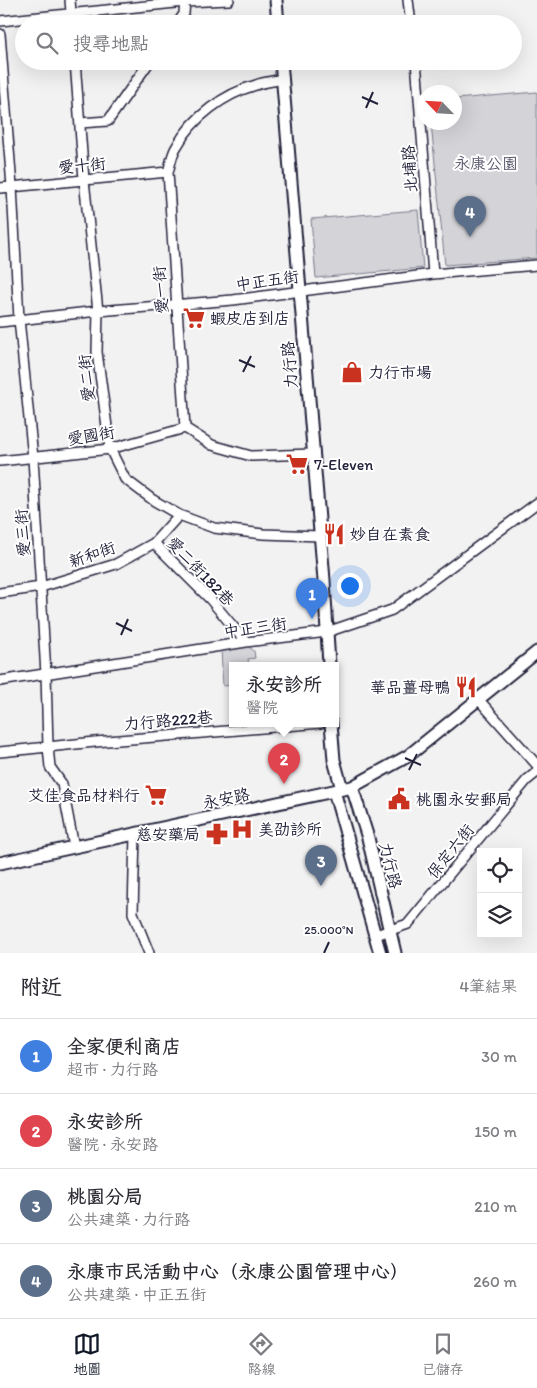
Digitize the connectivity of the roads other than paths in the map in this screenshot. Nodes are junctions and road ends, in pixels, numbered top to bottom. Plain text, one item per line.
1 (70, 0) edge
2 (229, 0) edge
3 (276, 0) edge
4 (408, 0) edge
5 (185, 1) edge
6 (72, 15) edge
7 (97, 15) edge
8 (183, 15) edge
9 (277, 15) edge
10 (410, 15) edge
11 (0, 21) edge
12 (15, 21) edge
13 (0, 34) edge
14 (76, 70) edge
15 (144, 70) edge
16 (282, 70) edge
17 (417, 70) edge
18 (283, 79) junction
19 (80, 123) junction
20 (168, 172) junction
21 (84, 180) junction
22 (12, 187) junction
23 (0, 188) edge
24 (537, 265) edge
25 (433, 274) junction
26 (299, 291) junction
27 (176, 305) junction
28 (98, 311) junction
29 (19, 320) junction
30 (0, 322) edge
31 (185, 428) junction
32 (110, 449) junction
33 (313, 454) junction
34 (33, 458) junction
35 (0, 461) edge
36 (537, 503) edge
37 (179, 515) junction
38 (320, 536) junction
39 (154, 543) junction
40 (41, 587) junction
41 (0, 593) edge
42 (327, 632) junction
43 (246, 642) junction
44 (537, 652) edge
45 (329, 662) edge
46 (46, 674) junction
47 (0, 681) edge
48 (479, 700) junction
49 (273, 727) edge
50 (331, 727) edge
51 (48, 747) junction
52 (0, 752) edge
53 (537, 765) edge
54 (537, 772) edge
55 (343, 789) junction
56 (135, 834) junction
57 (74, 847) junction
58 (0, 863) edge
59 (391, 929) junction
60 (376, 935) junction
61 (149, 953) edge
62 (380, 953) edge
63 (395, 953) edge

1 - 6 street
2 - 5 street
3 - 9 street
4 - 10 street
5 - 7 street
5 - 8 street
11 - 12 street
13 - 22 street, 愛三街
14 - 19 street, 愛二街
15 - 19 street
16 - 18 street, 力行路
17 - 25 street, 北埔路
18 - 20 street, 愛一街
18 - 26 street, 力行路
19 - 21 street, 愛二街
20 - 21 street, 愛十街
20 - 27 street, 愛一街
21 - 22 street, 愛十街
21 - 28 street, 愛二街
22 - 23 street, 愛十街
22 - 29 street, 愛三街
24 - 25 street, 中正五街
25 - 26 street, 中正五街
26 - 27 street, 中正五街
26 - 33 street, 力行路
27 - 28 street, 中正五街
27 - 31 street, 愛一街
28 - 29 street, 中正五街
28 - 32 street, 愛二街
29 - 30 street, 中正五街
29 - 34 street, 愛三街
31 - 32 street, 愛國街
31 - 33 street
32 - 34 street, 愛國街
32 - 37 street, 愛二街
33 - 38 street, 力行路
34 - 35 street, 愛國街
34 - 40 street, 愛三街
36 - 42 street, 中正三街
37 - 38 street, 愛二街
37 - 39 street, 新和街
38 - 42 street, 力行路
39 - 40 street, 新和街
39 - 43 street, 愛二街182巷
40 - 41 street, 新和街
40 - 46 street, 愛三街
42 - 43 street, 中正三街
42 - 45 street, 力行路
43 - 46 street, 中正三街
44 - 48 street, 永安路
46 - 47 street, 中正三街
46 - 51 street, 愛三街
48 - 53 street
48 - 55 street, 永安路
49 - 51 street, 力行路222巷
50 - 55 street, 力行路
51 - 52 street, 力行路222巷
51 - 57 street, 愛三街
54 - 59 street, 保定六街
55 - 56 street, 永安路
55 - 59 street, 力行路
55 - 60 street, 力行路
56 - 57 street, 永安路
56 - 61 street
57 - 58 street, 永安路
59 - 60 street, 保定六街
59 - 63 street, 力行路
60 - 62 street, 力行路

